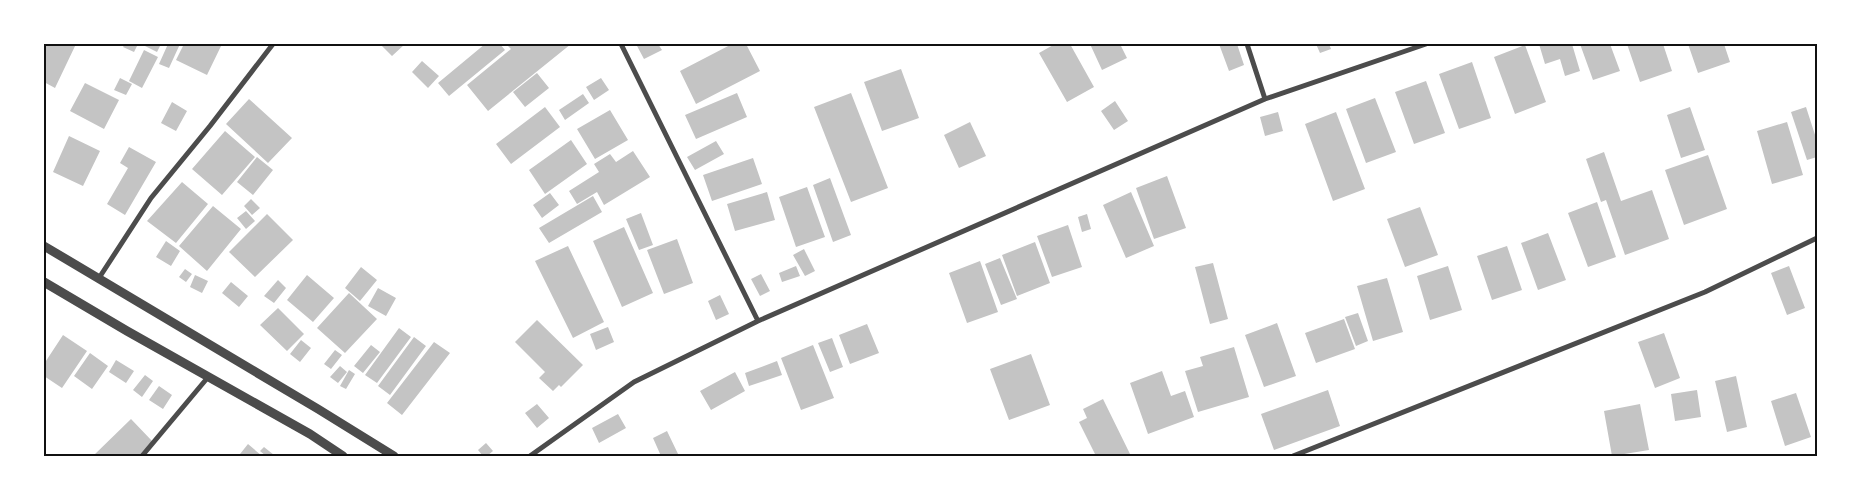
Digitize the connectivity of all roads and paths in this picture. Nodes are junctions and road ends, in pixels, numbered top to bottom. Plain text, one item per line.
1 (273, 44) edge
2 (621, 44) edge
3 (1247, 44) edge
4 (1426, 44) edge
5 (1265, 99) junction
6 (1817, 238) edge
7 (44, 246) edge
8 (98, 278) junction
9 (44, 282) edge
10 (758, 321) junction
11 (209, 376) junction
12 (142, 456) edge
13 (343, 456) edge
14 (394, 456) edge
15 (530, 456) edge
16 (1293, 456) edge

1 - 8 street
2 - 10 street
3 - 5 street
4 - 5 street
5 - 10 street
6 - 16 street
7 - 8 street
8 - 14 street
9 - 11 street
10 - 15 street
11 - 12 street
11 - 13 street

